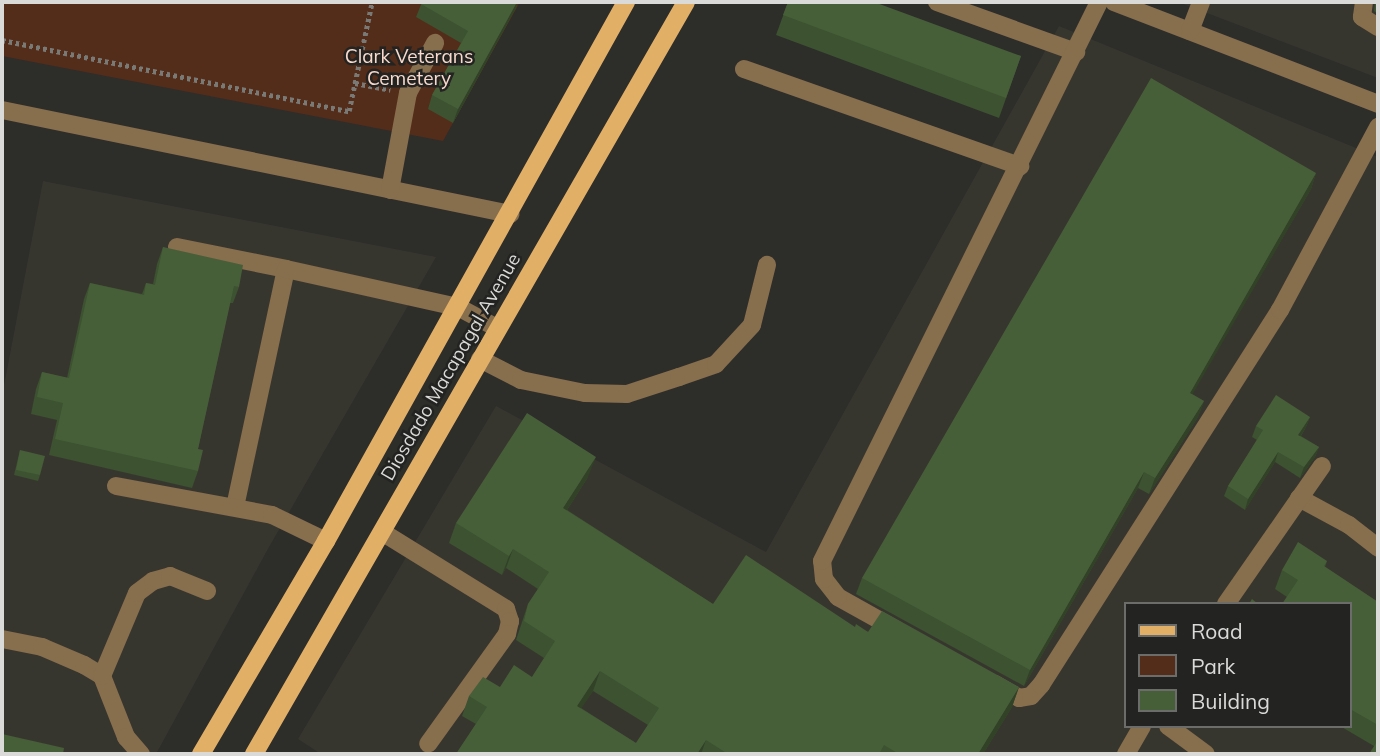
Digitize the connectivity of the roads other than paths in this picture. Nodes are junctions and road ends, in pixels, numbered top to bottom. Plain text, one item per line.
1 (626, 2) edge
2 (686, 2) edge
3 (937, 2) edge
4 (1099, 2) edge
5 (1114, 2) edge
6 (1201, 2) edge
7 (1364, 2) edge
8 (1378, 27) edge
9 (1190, 31) junction
10 (435, 43) dead end
11 (1076, 52) junction
12 (744, 69) dead end
13 (1378, 104) edge
14 (2, 110) edge
15 (1378, 127) edge
16 (1020, 166) junction
17 (390, 190) junction
18 (510, 214) junction
19 (177, 247) edge
20 (767, 265) dead end
21 (286, 269) junction
22 (458, 307) junction
23 (497, 328) junction
24 (480, 359) junction
25 (1322, 466) dead end
26 (116, 486) dead end
27 (1300, 498) junction
28 (235, 506) junction
29 (382, 532) junction
30 (327, 541) junction
31 (1378, 548) edge
32 (207, 591) dead end
33 (1227, 602) edge
34 (911, 638) edge
35 (2, 639) edge
36 (102, 676) junction
37 (983, 678) edge
38 (1141, 728) edge
39 (1171, 728) edge
40 (428, 744) dead end
41 (141, 754) edge
42 (201, 754) edge
43 (254, 754) edge
44 (1126, 754) edge
45 (1206, 754) edge

1 - 18 main road, Diosdado Macapagal Avenue
2 - 23 main road, Diosdado Macapagal Avenue
3 - 11 street
4 - 11 street
5 - 9 street
6 - 9 street
7 - 8 street
9 - 13 street
10 - 17 street
11 - 16 street
12 - 16 street
14 - 17 street
15 - 37 street
16 - 34 street
17 - 18 street
18 - 22 main road, Diosdado Macapagal Avenue
19 - 21 street
20 - 24 street
21 - 22 street
21 - 28 street
22 - 23 street
22 - 30 main road, Diosdado Macapagal Avenue
23 - 24 main road, Diosdado Macapagal Avenue
24 - 29 main road, Diosdado Macapagal Avenue
25 - 27 street
26 - 28 street
27 - 31 street
27 - 33 street
28 - 30 street
29 - 40 street
29 - 43 main road, Diosdado Macapagal Avenue
30 - 42 main road, Diosdado Macapagal Avenue
32 - 36 street
35 - 36 street
36 - 41 street
38 - 44 street
39 - 45 street

